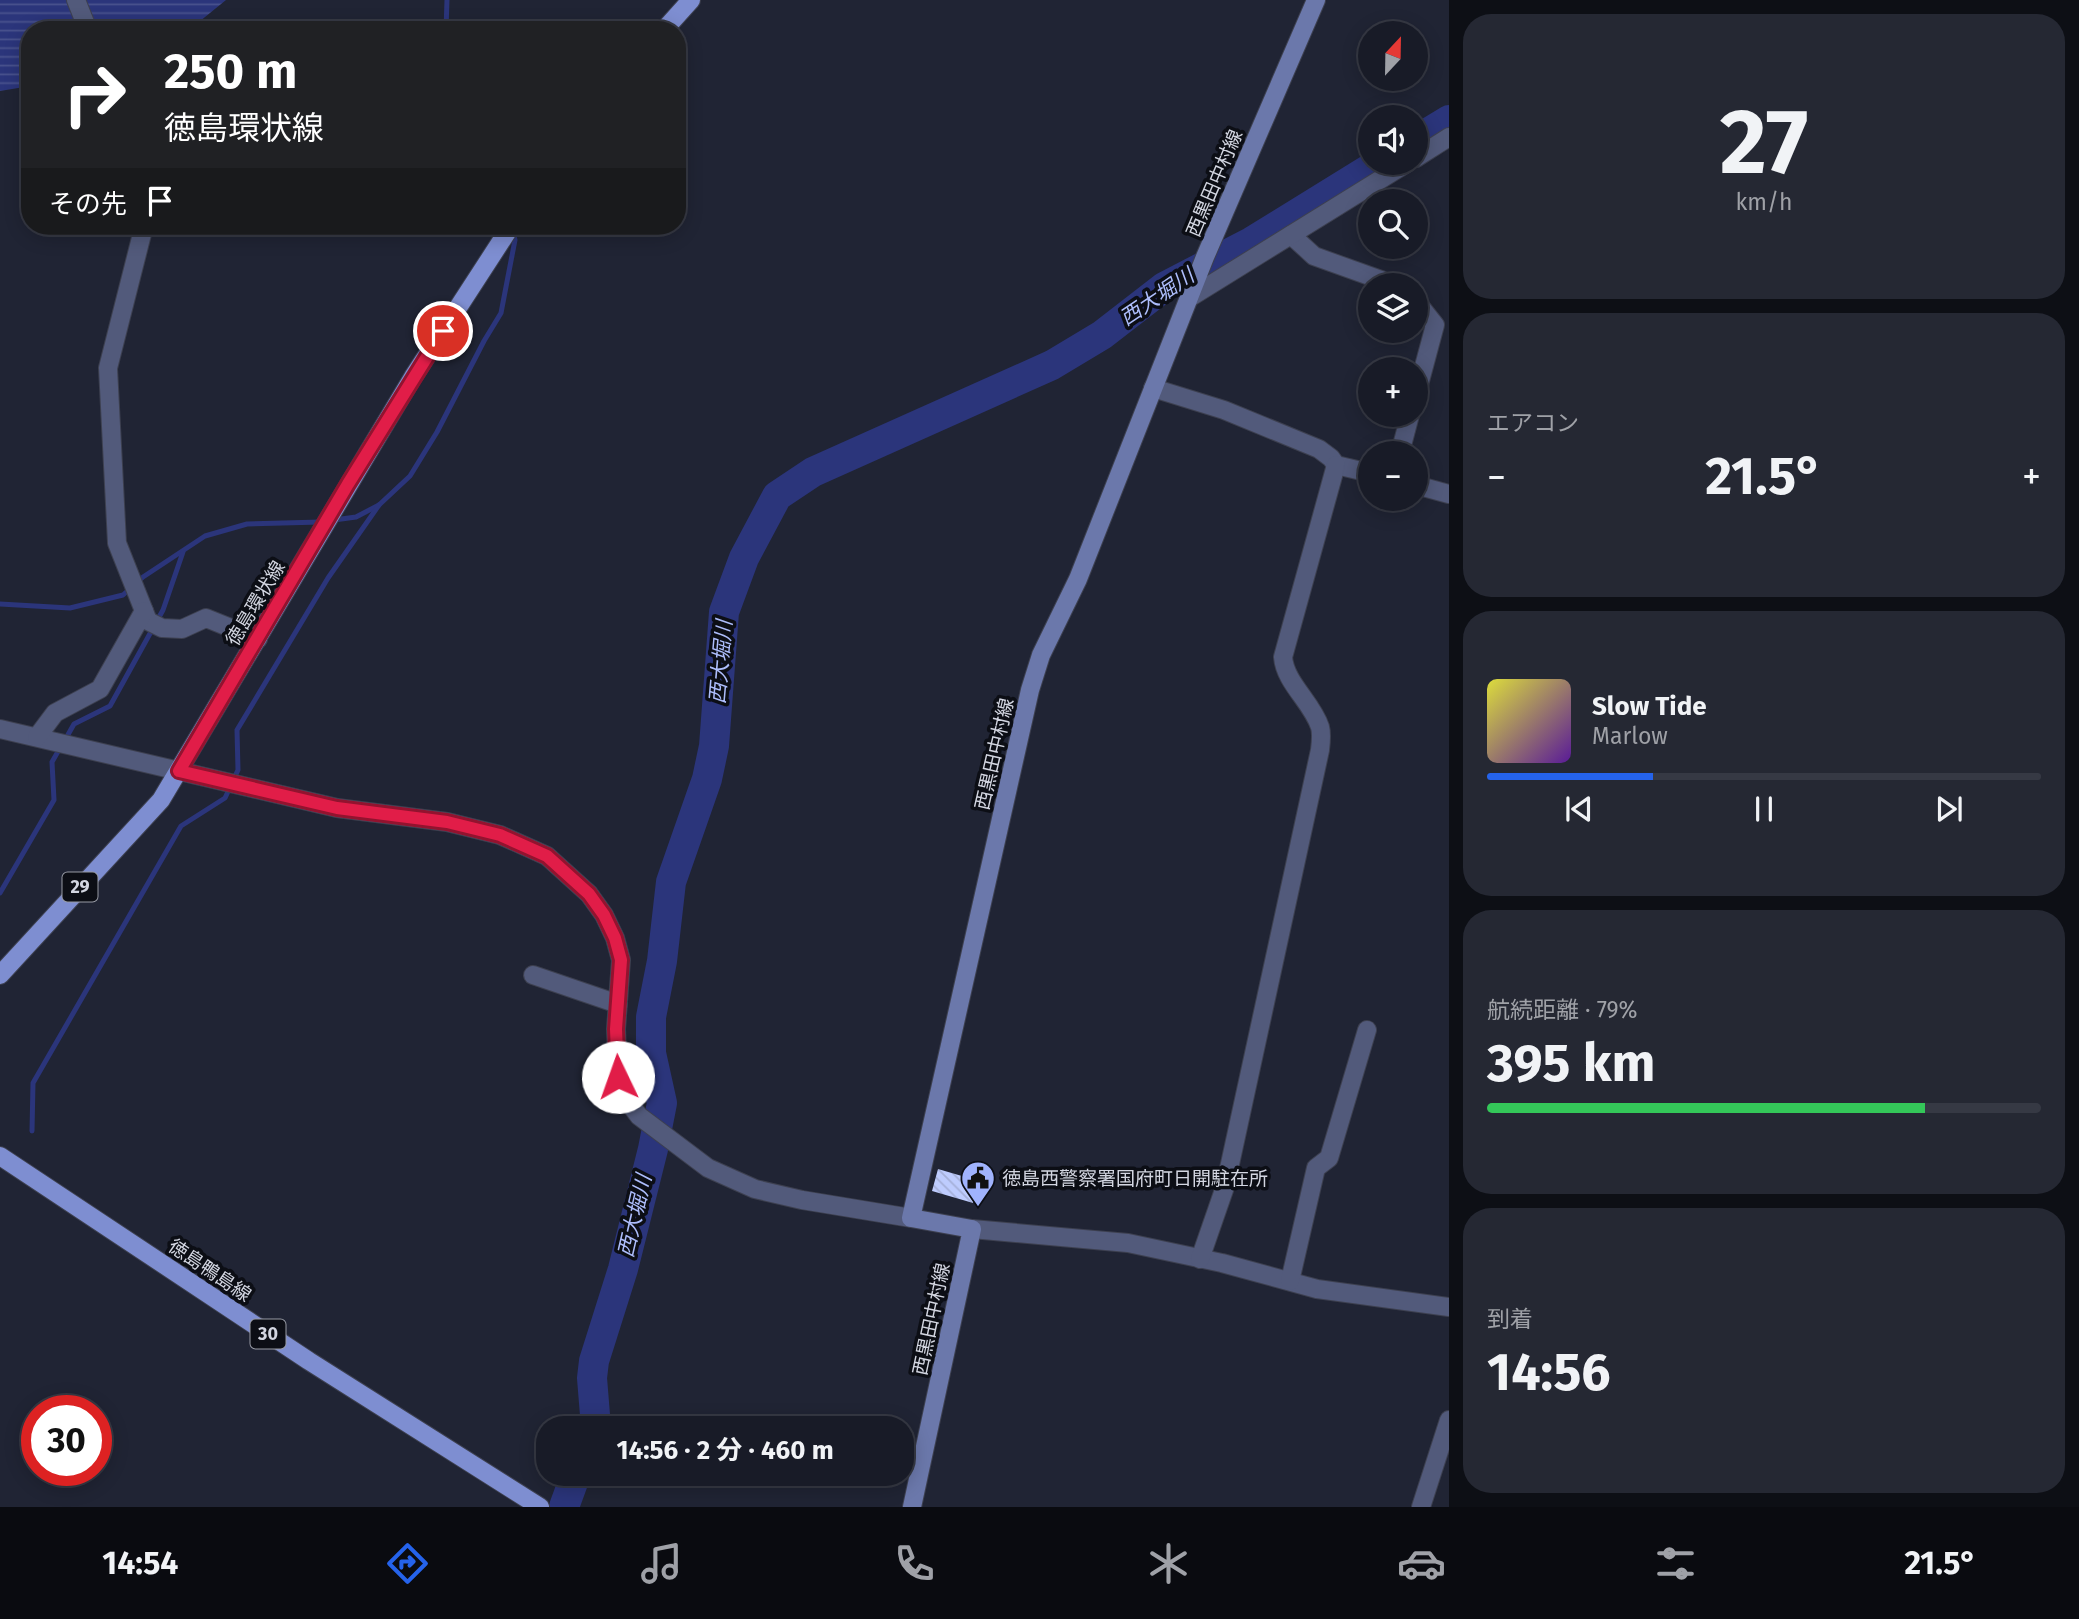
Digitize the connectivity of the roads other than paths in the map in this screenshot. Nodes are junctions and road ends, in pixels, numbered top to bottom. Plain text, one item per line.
1 (76, 0) edge
2 (691, 0) edge
3 (1316, 0) edge
4 (84, 21) edge
5 (672, 21) edge
6 (1448, 140) edge
7 (1428, 151) edge
8 (1388, 175) edge
9 (142, 235) edge
10 (505, 235) edge
11 (1291, 235) junction
12 (1361, 273) edge
13 (1189, 298) junction
14 (1428, 315) edge
15 (1427, 357) edge
16 (1153, 388) junction
17 (1336, 465) junction
18 (1358, 470) edge
19 (1428, 488) edge
20 (1449, 494) edge
21 (149, 616) junction
22 (258, 639) junction
23 (0, 729) edge
24 (37, 737) junction
25 (179, 771) junction
26 (0, 975) edge
27 (533, 975) dead end
28 (618, 1004) junction
29 (1367, 1030) dead end
30 (0, 1156) edge
31 (911, 1218) junction
32 (972, 1229) junction
33 (1200, 1259) junction
34 (1290, 1281) junction
35 (1449, 1307) edge
36 (1449, 1420) edge
37 (540, 1507) edge
38 (912, 1507) edge
39 (1421, 1507) edge

1 - 4 street
2 - 5 main road
3 - 13 main road, 西黒田中村線
6 - 7 street
8 - 11 street
9 - 21 street
10 - 22 main road, 徳島環状線 / 29
11 - 12 street
11 - 13 street
13 - 16 main road, 西黒田中村線
14 - 15 street
16 - 17 street
16 - 31 main road, 西黒田中村線
17 - 18 street
17 - 33 street
19 - 20 street
21 - 22 street
21 - 24 street
22 - 25 main road, 徳島環状線 / 29
23 - 24 street
24 - 25 street
25 - 26 main road, 徳島環状線 / 29
25 - 28 street
27 - 28 street
28 - 31 street
29 - 34 street
30 - 37 main road, 徳島鴨島線 / 30
31 - 32 main road
32 - 33 street
32 - 38 main road, 西黒田中村線
33 - 34 street
34 - 35 street
36 - 39 street

